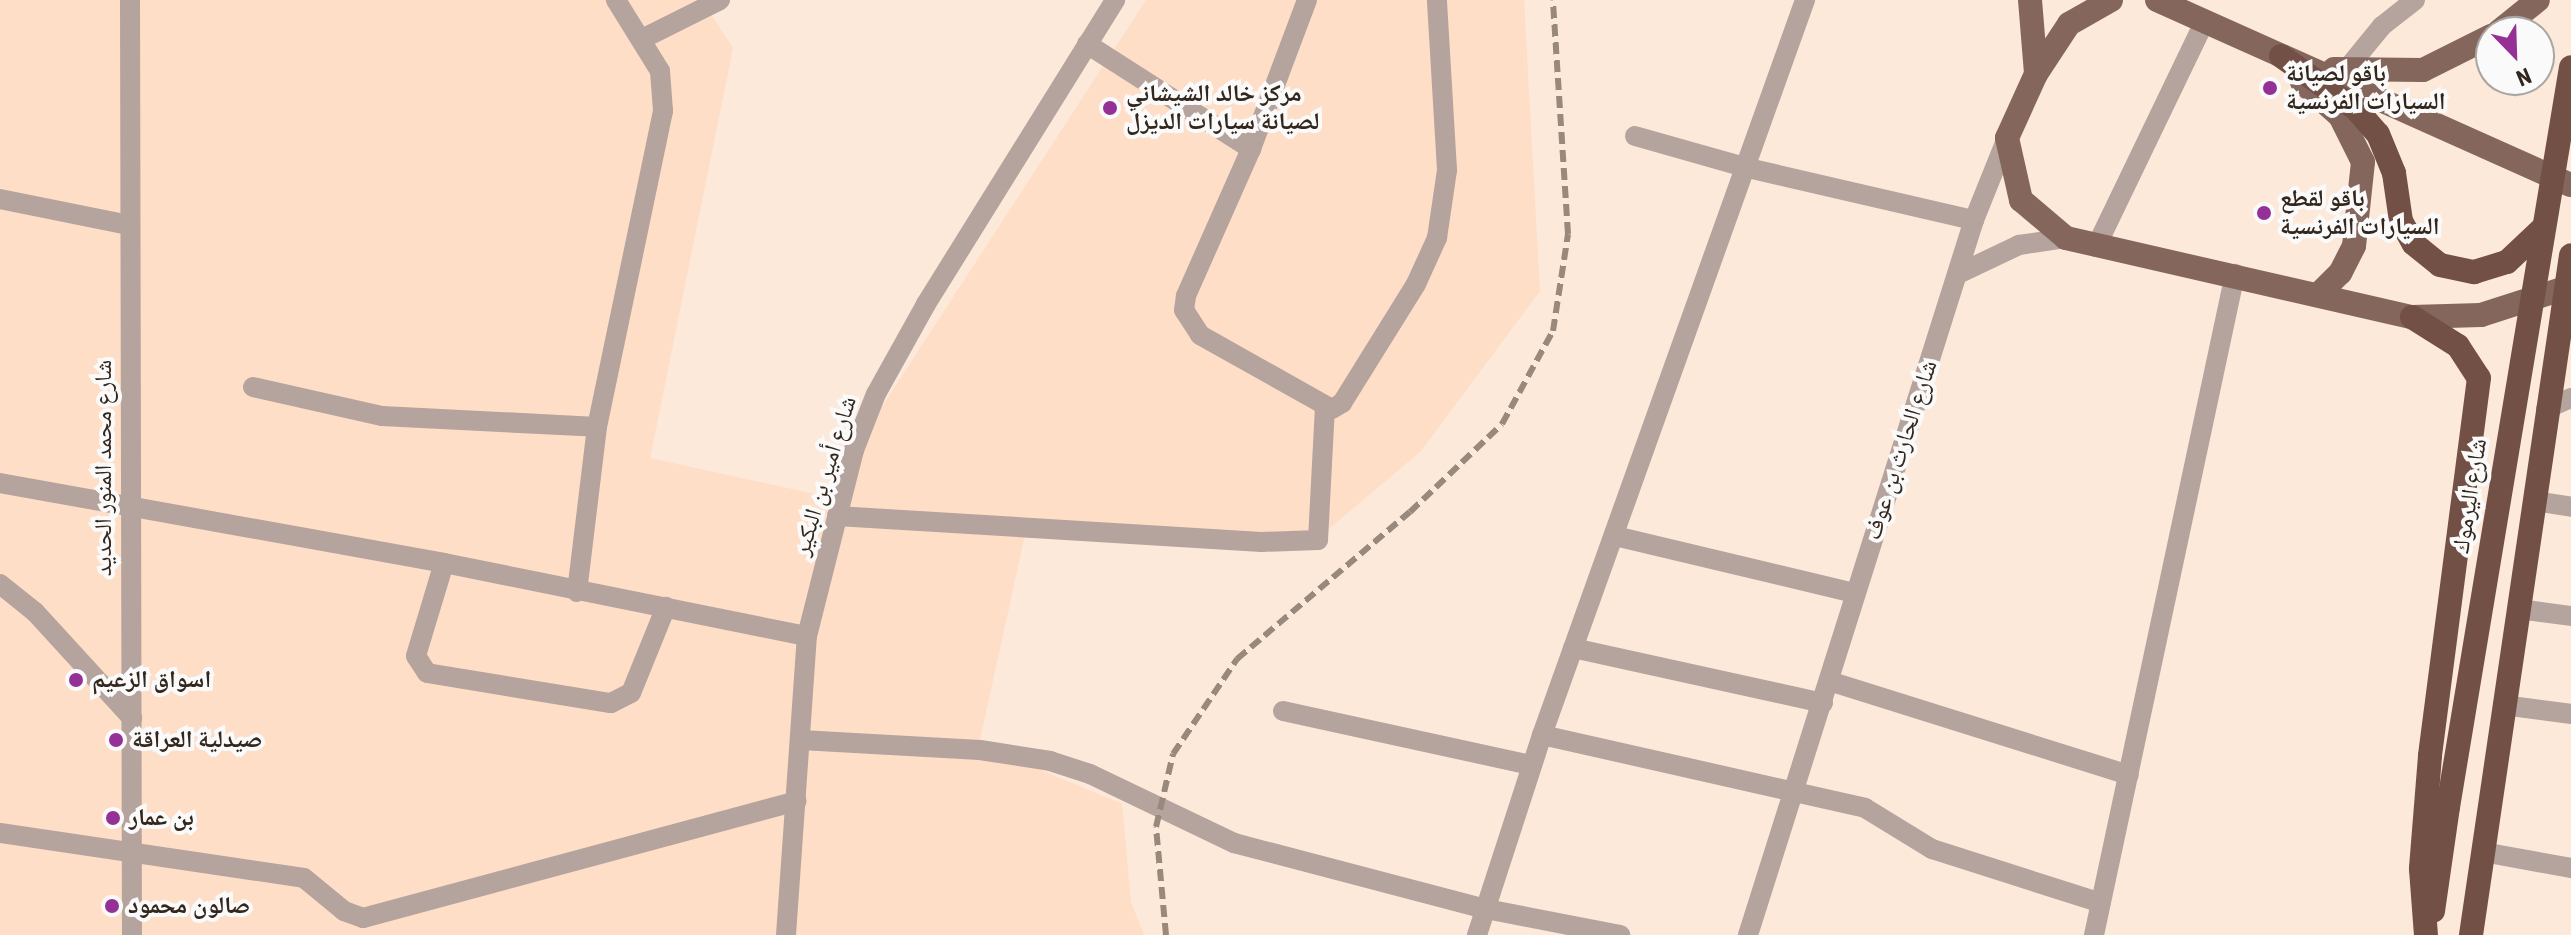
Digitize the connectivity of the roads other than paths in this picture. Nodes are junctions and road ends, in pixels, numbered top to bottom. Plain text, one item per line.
1 (130, 0) edge
2 (616, 0) edge
3 (720, 0) edge
4 (1115, 0) edge
5 (1307, 0) edge
6 (1437, 0) edge
7 (1805, 0) edge
8 (2030, 0) edge
9 (2111, 0) edge
10 (2157, 0) edge
11 (2415, 0) edge
12 (2538, 0) edge
13 (2518, 16) edge
14 (2205, 21) junction
15 (644, 38) junction
16 (1087, 44) junction
17 (2257, 44) junction
18 (2475, 44) edge
19 (2281, 56) junction
20 (2571, 67) edge
21 (2312, 68) junction
22 (2346, 70) junction
23 (2036, 74) junction
24 (1635, 136) dead end
25 (2007, 138) junction
26 (1251, 149) junction
27 (1748, 168) junction
28 (2571, 185) edge
29 (0, 199) edge
30 (1974, 220) junction
31 (129, 225) junction
32 (2541, 230) junction
33 (2066, 238) junction
34 (2096, 247) junction
35 (2571, 255) edge
36 (1958, 274) junction
37 (2235, 274) junction
38 (2321, 292) junction
39 (2567, 297) edge
40 (2412, 317) junction
41 (253, 387) dead end
42 (2571, 398) edge
43 (1325, 407) junction
44 (2546, 409) junction
45 (597, 427) junction
46 (0, 483) edge
47 (2535, 501) junction
48 (130, 506) junction
49 (2571, 507) edge
50 (837, 516) junction
51 (1615, 536) junction
52 (444, 563) junction
53 (0, 584) edge
54 (577, 592) junction
55 (1855, 593) junction
56 (666, 607) junction
57 (2518, 609) junction
58 (2571, 616) edge
59 (807, 636) junction
60 (1573, 648) junction
61 (1829, 681) junction
62 (1823, 703) junction
63 (2503, 705) junction
64 (1283, 711) dead end
65 (2571, 714) edge
66 (132, 718) junction
67 (1542, 735) junction
68 (801, 740) junction
69 (1531, 765) junction
70 (2129, 775) junction
71 (1792, 792) junction
72 (797, 801) junction
73 (0, 833) edge
74 (133, 849) junction
75 (2483, 852) junction
76 (2571, 868) edge
77 (2101, 903) junction
78 (1481, 908) junction
79 (132, 935) edge
80 (786, 935) edge
81 (1477, 935) edge
82 (1620, 935) edge
83 (1748, 935) edge
84 (2094, 935) edge
85 (2428, 935) edge
86 (2471, 935) edge

1 - 31 street, شارع محمد المنور الحديد
2 - 15 street
3 - 15 street
4 - 16 street, شارع أمير بن البكير
5 - 26 street
6 - 43 street
7 - 27 street
8 - 23 main road
9 - 23 main road, شارع الحارث بن عوف
10 - 14 main road
11 - 22 street
12 - 13 main road
14 - 17 main road
14 - 34 street
15 - 45 street
16 - 26 street
16 - 50 street, شارع أمير بن البكير
17 - 19 main road
17 - 38 main road
18 - 22 main road
19 - 21 main road
19 - 32 highway
20 - 32 highway, شارع اليرموك, bridge
21 - 22 main road
21 - 28 main road
23 - 25 main road, شارع الحارث بن عوف
24 - 27 street
25 - 30 street, شارع الحارث بن عوف
25 - 33 main road
26 - 43 street
27 - 30 street
27 - 51 street
29 - 31 street
30 - 36 street, شارع الحارث بن عوف
31 - 48 street, شارع محمد المنور الحديد
32 - 85 highway, شارع اليرموك, bridge
33 - 34 main road
33 - 36 street
34 - 37 main road
35 - 39 highway
36 - 55 street, شارع الحارث بن عوف
37 - 38 main road
37 - 70 street
38 - 40 main road
39 - 40 main road
39 - 44 highway
40 - 85 highway
41 - 45 street
42 - 44 street
43 - 50 street
44 - 47 highway
45 - 54 street
46 - 48 street
47 - 49 street
47 - 57 highway
48 - 52 street
48 - 66 street, شارع محمد المنور الحديد
50 - 59 street, شارع أمير بن البكير
51 - 55 street
51 - 60 street
52 - 54 street
52 - 56 street
53 - 66 street
54 - 56 street
55 - 61 street, شارع الحارث بن عوف
56 - 59 street
57 - 58 street
57 - 63 highway
59 - 68 street, شارع أمير بن البكير
60 - 62 street
60 - 67 street
61 - 62 street, شارع الحارث بن عوف
61 - 70 street
62 - 71 street, شارع الحارث بن عوف
63 - 65 street
63 - 75 highway
64 - 69 street
66 - 74 street, شارع محمد المنور الحديد
67 - 69 street
67 - 71 street
68 - 72 street, شارع أمير بن البكير
68 - 78 street
69 - 78 street
70 - 77 street
71 - 77 street
71 - 83 street, شارع الحارث بن عوف
72 - 74 street
72 - 80 street, شارع أمير بن البكير
73 - 74 street
74 - 79 street, شارع محمد المنور الحديد
75 - 76 street
75 - 86 highway
77 - 84 street
78 - 81 street
78 - 82 street

